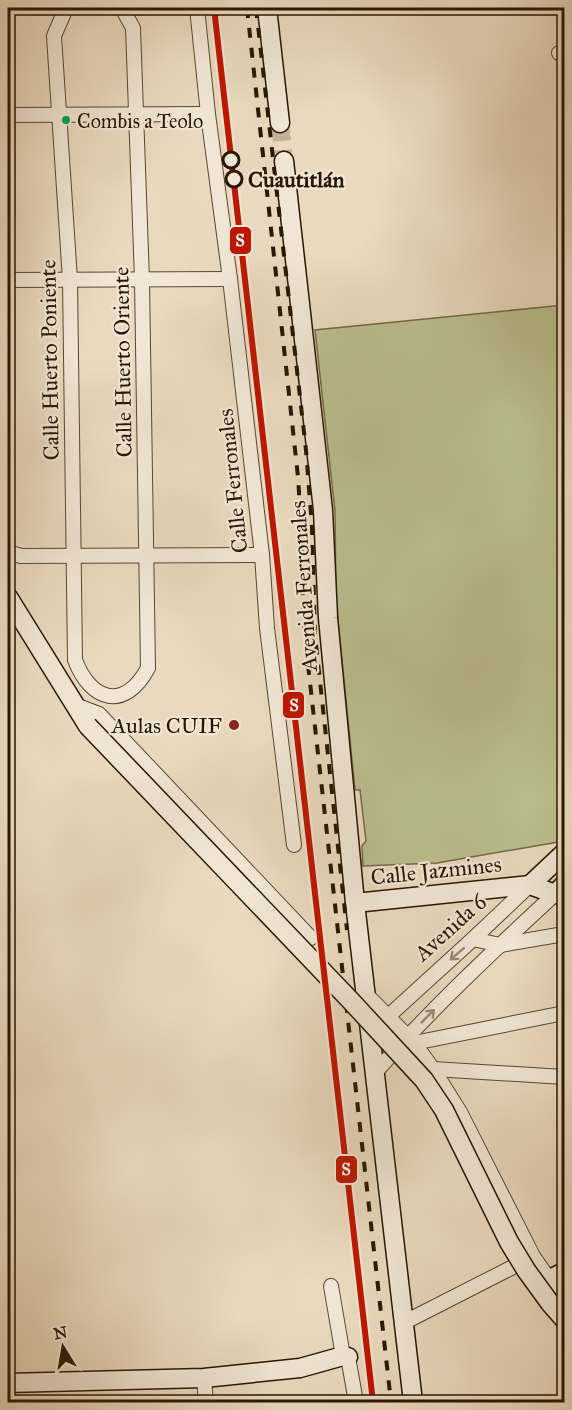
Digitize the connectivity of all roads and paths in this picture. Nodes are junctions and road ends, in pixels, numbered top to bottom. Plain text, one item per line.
1 (66, 8) edge
2 (123, 8) edge
3 (197, 8) edge
4 (267, 8) edge
5 (136, 114) junction
6 (208, 114) junction
7 (8, 116) edge
8 (59, 116) junction
9 (280, 123) tunnel mouth
10 (284, 161) tunnel mouth
11 (230, 279) junction
12 (8, 280) edge
13 (70, 280) junction
14 (142, 280) junction
15 (8, 552) edge
16 (146, 555) junction
17 (261, 555) junction
18 (72, 556) junction
19 (8, 597) edge
20 (111, 697) joint
21 (78, 706) junction
22 (294, 845) dead end
23 (564, 853) edge
24 (530, 885) junction
25 (560, 890) edge
26 (355, 903) junction
27 (564, 934) edge
28 (311, 938) dead end
29 (473, 939) junction
30 (500, 945) junction
31 (358, 997) junction
32 (564, 1013) edge
33 (388, 1015) junction
34 (370, 1038) junction
35 (411, 1039) junction
36 (433, 1069) junction
37 (374, 1074) junction
38 (564, 1077) edge
39 (511, 1268) dead end
40 (557, 1275) edge
41 (331, 1286) dead end
42 (557, 1302) edge
43 (564, 1319) edge
44 (403, 1323) junction
45 (346, 1356) junction
46 (204, 1378) junction
47 (8, 1383) edge
48 (207, 1402) edge
49 (356, 1402) edge
50 (413, 1402) edge

1 - 8 street, Calle Huerto Poniente
2 - 5 street, Calle Huerto Oriente
3 - 6 street
4 - 9 main road
5 - 6 street
5 - 8 street
5 - 14 street, Calle Huerto Oriente
6 - 11 street, Calle Ferronales
7 - 8 street
8 - 13 street, Calle Huerto Poniente
10 - 26 main road, Avenida Ferronales
11 - 14 street
11 - 17 street, Calle Ferronales
12 - 13 street
13 - 14 street
13 - 18 street, Calle Huerto Poniente
14 - 16 street, Calle Huerto Oriente
15 - 18 street
16 - 17 street
16 - 18 street
16 - 20 street, Calle Huerto Oriente
17 - 22 street, Calle Ferronales
18 - 20 street, Calle Huerto Poniente
19 - 21 main road
21 - 28 street
21 - 31 main road, bridge
23 - 24 main road, Avenida 6
24 - 25 main road, Calle Jazmines
24 - 26 main road, Calle Jazmines
24 - 29 street, Avenida 6
25 - 30 street, Avenida 6
26 - 31 main road, Avenida Ferronales
27 - 30 street
29 - 30 street
29 -> 33 street, Avenida 6
35 -> 30 street, Avenida 6
31 - 33 street
31 - 34 main road, Avenida Ferronales
31 - 42 main road, bridge
32 - 35 street
33 - 34 street, Avenida 6
33 - 35 street
34 - 37 main road, Avenida Ferronales
35 - 36 street
35 - 37 street, Avenida 6
36 - 38 street
36 - 40 street
37 - 44 main road, Avenida Ferronales
39 - 44 street
40 - 42 street
41 - 45 street
42 - 43 main road
44 - 50 main road, Avenida Ferronales
45 - 46 main road
45 - 49 street
46 - 47 main road
46 - 48 street

